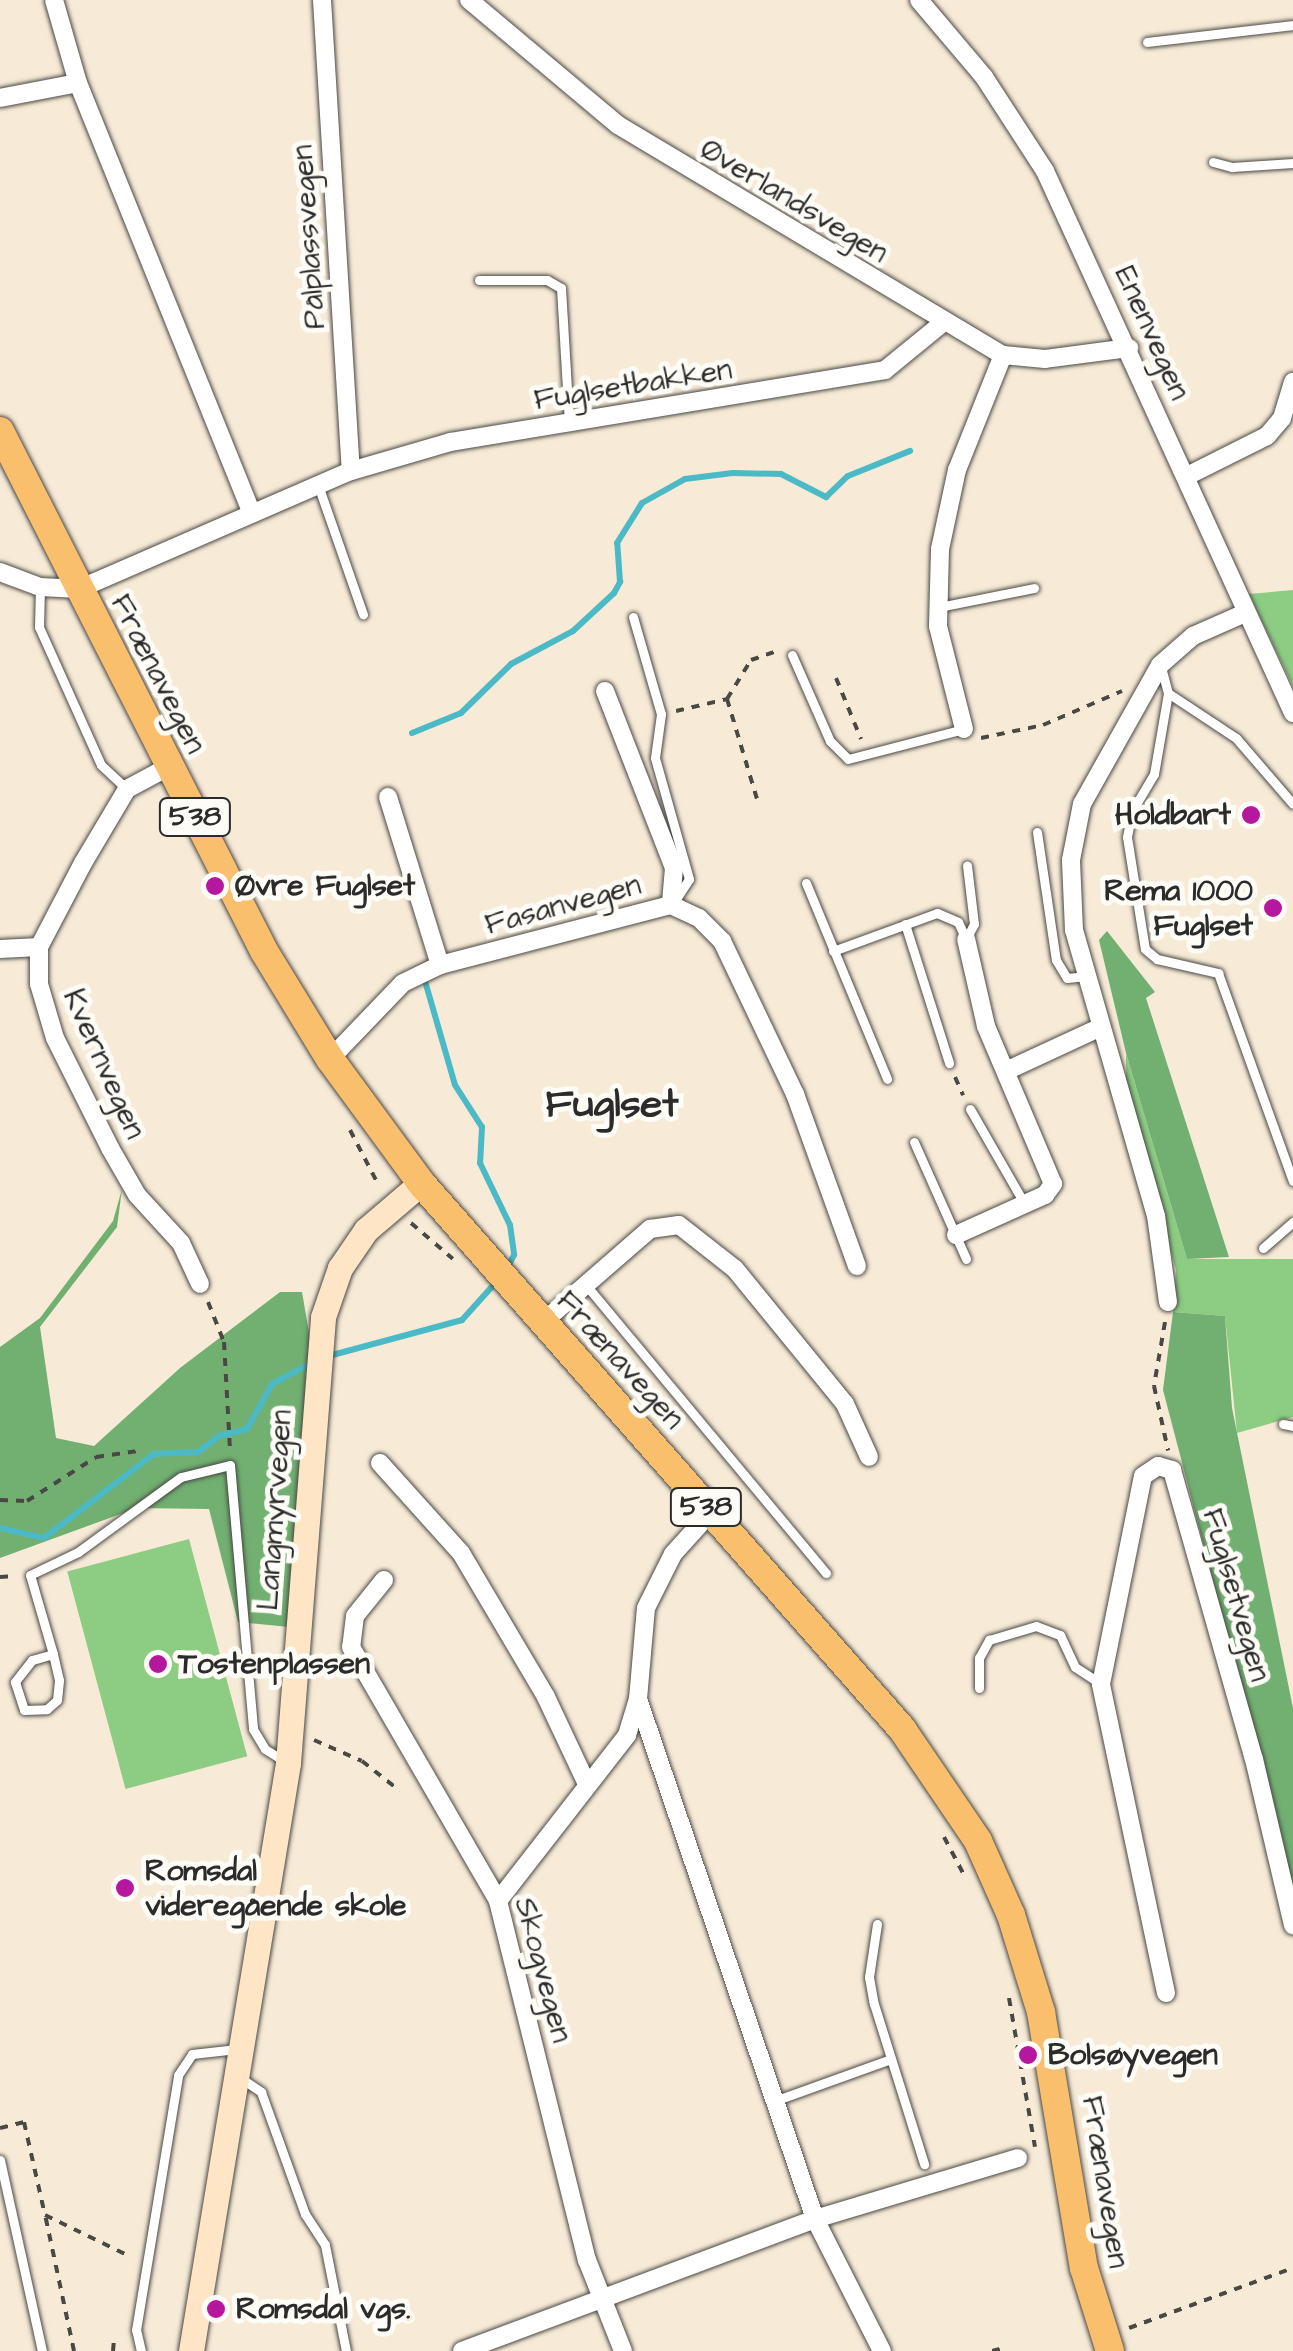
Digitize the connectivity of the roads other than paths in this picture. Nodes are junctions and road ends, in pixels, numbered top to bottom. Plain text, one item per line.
1 (54, 0) edge
2 (322, 0) edge
3 (469, 0) edge
4 (920, 0) edge
5 (1293, 25) edge
6 (1148, 42) dead end
7 (78, 83) junction
8 (0, 98) edge
9 (1213, 162) dead end
10 (1293, 162) edge
11 (479, 280) dead end
12 (945, 321) junction
13 (1129, 348) junction
14 (1004, 355) junction
15 (1293, 382) edge
16 (1287, 422) edge
17 (570, 424) junction
18 (0, 432) edge
19 (351, 472) junction
20 (1187, 476) junction
21 (318, 485) junction
22 (252, 513) junction
23 (0, 572) edge
24 (40, 586) junction
25 (1034, 588) dead end
26 (80, 589) junction
27 (937, 608) junction
28 (1245, 613) junction
29 (363, 614) dead end
30 (634, 617) dead end
31 (792, 655) road end
32 (1160, 665) junction
33 (604, 691) dead end
34 (1168, 693) junction
35 (1293, 713) edge
36 (964, 729) joint
37 (168, 767) junction
38 (127, 789) junction
39 (388, 798) dead end
40 (1293, 804) edge
41 (1036, 832) dead end
42 (967, 865) dead end
43 (806, 883) dead end
44 (671, 905) junction
45 (904, 924) junction
46 (966, 939) junction
47 (39, 947) junction
48 (0, 949) edge
49 (833, 951) junction
50 (440, 964) junction
51 (1087, 976) junction
52 (1101, 1027) junction
53 (330, 1059) junction
54 (949, 1063) road end
55 (1006, 1070) junction
56 (887, 1079) dead end
57 (970, 1109) road end
58 (914, 1142) dead end
59 (1293, 1181) edge
60 (421, 1183) junction
61 (1026, 1205) junction
62 (1293, 1222) edge
63 (956, 1236) junction
64 (1263, 1248) dead end
65 (966, 1260) dead end
66 (857, 1266) dead end
67 (200, 1284) road end
68 (586, 1284) junction
69 (1168, 1302) road end
70 (543, 1322) junction
71 (869, 1457) dead end
72 (380, 1463) dead end
73 (711, 1512) junction
74 (826, 1573) dead end
75 (384, 1580) dead end
76 (52, 1654) junction
77 (1101, 1684) junction
78 (979, 1688) dead end
79 (638, 1699) junction
80 (297, 1753) junction
81 (587, 1784) junction
82 (498, 1901) junction
83 (877, 1924) dead end
84 (1293, 1925) edge
85 (1166, 1993) dead end
86 (240, 2050) junction
87 (888, 2060) junction
88 (235, 2076) junction
89 (777, 2100) junction
90 (1018, 2158) road end
91 (0, 2160) edge
92 (924, 2164) dead end
93 (815, 2219) junction
94 (599, 2295) junction
95 (1113, 2342) edge
96 (42, 2351) edge
97 (142, 2351) edge
98 (191, 2351) edge
99 (346, 2351) edge
100 (462, 2351) edge
101 (623, 2351) edge
102 (882, 2351) edge

1 - 7 street
2 - 19 street, Pålplassvegen
3 - 12 street, Øverlandsvegen
4 - 13 street, Enenvegen
5 - 6 lane
7 - 8 street
7 - 22 street
9 - 10 lane
11 - 17 lane
12 - 14 street, Øverlandsvegen
12 - 17 street, Fuglsetbakken
13 - 14 street, Øverlandsvegen
13 - 20 street, Enenvegen
14 - 27 street
15 - 16 street
16 - 20 street
17 - 19 street, Fuglsetbakken
18 - 26 main road, Frænavegen / 538
19 - 21 street, Fuglsetbakken
20 - 28 street, Enenvegen
21 - 22 street, Fuglsetbakken
21 - 29 lane
22 - 26 street, Fuglsetbakken
23 - 24 street
24 - 26 street
24 - 38 lane
25 - 27 lane
26 - 37 main road, Frænavegen / 538
27 - 36 street
28 - 32 street
28 - 35 street, Enenvegen
30 - 44 lane
31 - 36 lane
32 - 34 lane
32 - 51 street
33 - 44 street
34 - 40 lane
34 - 59 lane
37 - 38 street
37 - 53 main road, Frænavegen / 538
38 - 47 street
39 - 50 street
41 - 51 lane
42 - 46 lane
43 - 49 lane
44 - 50 street, Fasanvegen
44 - 66 street, Fasanvegen
45 - 46 lane
45 - 49 lane
45 - 54 lane
46 - 55 street
47 - 48 street
47 - 67 street, Kvernvegen
49 - 56 lane
50 - 53 street, Fasanvegen
51 - 52 street
52 - 55 street
52 - 69 street
53 - 60 main road, Frænavegen / 538
55 - 61 street
57 - 61 lane
58 - 63 lane
60 - 70 main road, Frænavegen / 538
60 - 80 main road, Langmyrvegen
61 - 63 street
62 - 64 lane
63 - 65 lane
68 - 70 street
68 - 71 street
68 - 74 lane, Frænavegen
70 - 73 main road, Frænavegen / 538
72 - 81 street
73 - 79 street
73 - 95 main road, Frænavegen / 538
75 - 82 street, Skogvegen
76 - 76 lane
76 - 80 lane
77 - 78 lane
77 - 84 street, Fuglsetvegen
77 - 85 street
79 - 81 street
79 - 89 street
80 - 86 main road, Langmyrvegen
81 - 82 street
82 - 94 street, Skogvegen
83 - 87 lane
86 - 88 main road, Langmyrvegen
86 - 97 lane
87 - 89 lane
87 - 92 lane
88 - 98 main road, Langmyrvegen
88 - 99 lane
89 - 93 street
90 - 93 street
91 - 96 lane
93 - 94 street
93 - 102 street
94 - 100 street
94 - 101 street, Skogvegen

